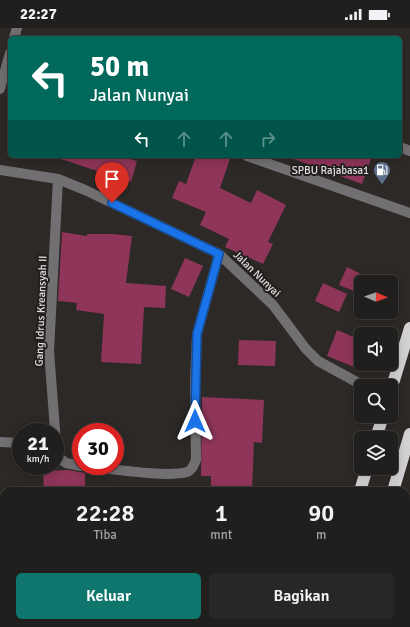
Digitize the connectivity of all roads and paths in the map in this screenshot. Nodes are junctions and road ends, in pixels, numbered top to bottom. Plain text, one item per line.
1 (8, 60) edge
2 (0, 89) edge
3 (268, 159) edge
4 (0, 170) edge
5 (58, 179) junction
6 (410, 213) edge
7 (219, 254) junction
8 (410, 328) edge
9 (394, 379) edge
10 (354, 381) edge
11 (55, 423) edge
12 (410, 434) edge
13 (0, 442) edge
14 (12, 442) edge
15 (124, 469) edge
16 (365, 475) edge
17 (361, 487) edge
18 (394, 487) edge

1 - 2 street
3 - 6 street
4 - 5 street, Jalan Nunyai
5 - 7 street, Jalan Nunyai
5 - 11 street, Gang Idrus Kreansyah II
7 - 10 street, Jalan Nunyai
7 - 15 street
8 - 9 highway
12 - 18 highway
13 - 14 street
16 - 17 highway

